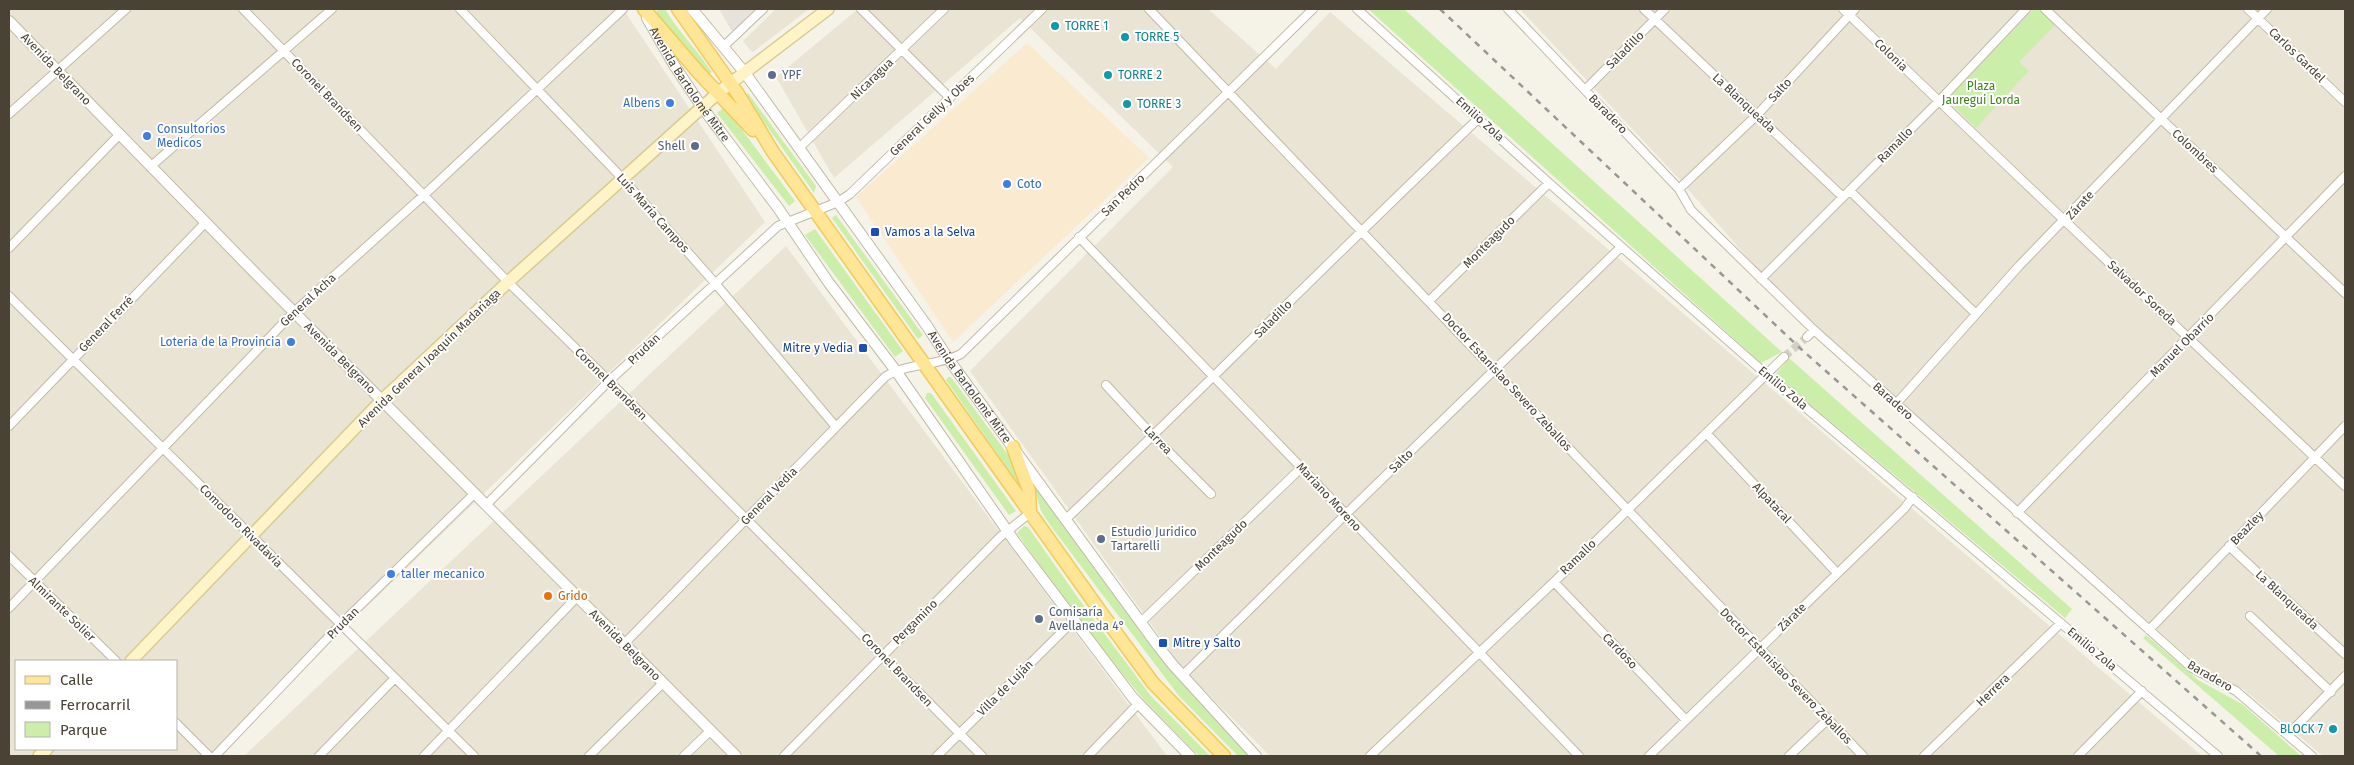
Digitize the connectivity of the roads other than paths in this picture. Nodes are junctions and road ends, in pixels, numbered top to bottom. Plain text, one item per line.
1 (126, 9) edge
2 (243, 9) edge
3 (332, 9) edge
4 (460, 9) edge
5 (623, 9) edge
6 (643, 9) edge
7 (678, 9) edge
8 (692, 9) edge
9 (763, 9) edge
10 (828, 9) edge
11 (861, 9) edge
12 (944, 9) edge
13 (1042, 9) edge
14 (1149, 9) edge
15 (1313, 9) edge
16 (1357, 9) edge
17 (1508, 9) edge
18 (1644, 9) edge
19 (1665, 9) edge
20 (1843, 9) edge
21 (2026, 9) edge
22 (2045, 9) edge
23 (2248, 9) edge
24 (2267, 9) edge
25 (1853, 12) edge
26 (2258, 18) junction
27 (1655, 20) junction
28 (9, 21) edge
29 (724, 46) junction
30 (902, 50) junction
31 (283, 51) junction
32 (57, 70) junction
33 (744, 73) junction
34 (730, 84) junction
35 (538, 88) junction
36 (1585, 90) junction
37 (719, 92) junction
38 (1228, 92) junction
39 (950, 98) junction
40 (1939, 100) junction
41 (2345, 102) edge
42 (702, 107) junction
43 (9, 114) edge
44 (1757, 115) junction
45 (1479, 118) junction
46 (2161, 119) junction
47 (119, 136) junction
48 (799, 148) junction
49 (773, 152) junction
50 (150, 166) junction
51 (2345, 176) edge
52 (623, 179) junction
53 (1549, 183) junction
54 (1679, 189) junction
55 (1850, 190) junction
56 (424, 195) junction
57 (1843, 197) junction
58 (838, 202) junction
59 (816, 211) junction
60 (786, 222) junction
61 (2064, 222) junction
62 (205, 223) junction
63 (1360, 231) junction
64 (1080, 237) junction
65 (2287, 238) junction
66 (1622, 247) junction
67 (9, 248) edge
68 (1761, 279) junction
69 (508, 282) junction
70 (715, 283) junction
71 (2345, 293) edge
72 (9, 296) edge
73 (1430, 300) junction
74 (294, 312) junction
75 (1976, 314) junction
76 (1814, 330) junction
77 (1807, 337) tunnel mouth
78 (2190, 337) junction
79 (1784, 357) tunnel mouth
80 (73, 358) junction
81 (949, 360) junction
82 (923, 366) junction
83 (1495, 369) junction
84 (896, 371) junction
85 (1766, 374) junction
86 (1214, 378) junction
87 (610, 381) junction
88 (1106, 385) dead end
89 (382, 400) junction
90 (1896, 404) junction
91 (9, 426) edge
92 (2345, 426) edge
93 (836, 427) junction
94 (1707, 434) junction
95 (1153, 436) junction
96 (1012, 446) junction
97 (163, 448) junction
98 (2316, 458) junction
99 (1301, 468) junction
100 (2345, 486) edge
101 (474, 494) junction
102 (1210, 494) dead end
103 (1913, 498) junction
104 (486, 505) junction
105 (1628, 509) junction
106 (2017, 512) junction
107 (1030, 513) junction
108 (1345, 515) junction
109 (747, 519) junction
110 (1066, 519) junction
111 (1008, 531) junction
112 (251, 537) junction
113 (2229, 546) junction
114 (9, 556) edge
115 (1837, 573) junction
116 (34, 581) junction
117 (1554, 582) junction
118 (577, 597) junction
119 (9, 608) edge
120 (2250, 616) dead end
121 (1073, 621) junction
122 (1141, 622) junction
123 (2062, 623) junction
124 (340, 625) junction
125 (2149, 630) junction
126 (625, 643) junction
127 (1759, 649) junction
128 (1478, 653) junction
129 (2345, 654) edge
130 (883, 655) junction
131 (115, 660) edge
132 (132, 660) edge
133 (1182, 676) junction
134 (2345, 676) edge
135 (394, 679) junction
136 (663, 683) junction
137 (2142, 691) junction
138 (2331, 692) junction
139 (1139, 704) junction
140 (1686, 720) junction
141 (1827, 720) junction
142 (178, 725) edge
143 (710, 730) junction
144 (448, 731) junction
145 (959, 734) junction
146 (2288, 736) junction
147 (209, 756) edge
148 (215, 756) edge
149 (319, 756) edge
150 (424, 756) edge
151 (474, 756) edge
152 (589, 756) edge
153 (684, 756) edge
154 (736, 756) edge
155 (784, 756) edge
156 (937, 756) edge
157 (982, 756) edge
158 (1088, 756) edge
159 (1190, 756) edge
160 (1224, 756) edge
161 (1256, 756) edge
162 (1370, 756) edge
163 (1579, 756) edge
164 (1649, 756) edge
165 (1789, 756) edge
166 (1863, 756) edge
167 (1924, 756) edge
168 (2078, 756) edge
169 (2218, 756) edge
170 (2312, 756) edge

1 - 32 street
2 - 31 street, Coronel Brandsen
3 - 31 street
4 - 35 street, Luis María Campos
5 - 35 street, General Acha
6 - 37 main road, Avenida Bartolomé Mitre
6 - 42 street, Avenida Bartolomé Mitre
7 - 34 main road, Avenida Bartolomé Mitre
8 - 29 street, Avenida Bartolomé Mitre
9 - 29 street
10 - 33 main road, Avenida General Joaquín Madariaga
11 - 30 street
12 - 30 street, Nicaragua
13 - 39 street, General Gelly y Obes
14 - 38 street, Doctor Estanislao Severo Zeballos
15 - 38 street, San Pedro
16 - 45 street, Emilio Zola
17 - 36 street, Baradero
18 - 27 street, La Blanqueada
19 - 27 street, Saladillo
20 - 25 street, Colonia
21 - 40 street, Ramallo
22 - 46 street, Colombres
23 - 26 street, Carlos Gardel
24 - 26 street, Zárate
25 - 40 street, Colonia
25 - 44 street, Salto
26 - 41 street, Carlos Gardel
26 - 46 street, Zárate
27 - 36 street, Saladillo
27 - 44 street, La Blanqueada
28 - 32 street, Avenida Belgrano
29 - 33 street, Avenida Bartolomé Mitre
30 - 39 street
30 - 48 street, Nicaragua
31 - 50 street
31 - 56 street, Coronel Brandsen
32 - 43 street
32 - 47 street, Avenida Belgrano
33 - 34 main road, Avenida General Joaquín Madariaga
33 - 48 street, Avenida Bartolomé Mitre
34 - 37 main road, Avenida General Joaquín Madariaga
34 - 49 main road, Avenida Bartolomé Mitre
35 - 52 street, Luis María Campos
35 - 56 street, General Acha
36 - 54 street, Baradero
37 - 42 main road, Avenida General Joaquín Madariaga
37 - 49 main road, Avenida Bartolomé Mitre
38 - 63 street, Doctor Estanislao Severo Zeballos
38 - 64 street, San Pedro
39 - 58 street, General Gelly y Obes
40 - 55 street, Ramallo
40 - 61 street, Salvador Soreda
42 - 52 main road, Avenida General Joaquín Madariaga
42 - 60 street, Avenida Bartolomé Mitre
44 - 54 street, Salto
44 - 57 street, La Blanqueada
45 - 53 street, Emilio Zola
45 - 63 street, Saladillo
46 - 61 street, Zárate
46 - 65 street, Colombres
47 - 50 street, Avenida Belgrano
47 - 67 street
48 - 58 street, Avenida Bartolomé Mitre
49 - 59 main road, Avenida Bartolomé Mitre
50 - 62 street, Avenida Belgrano
51 - 65 street, Manuel Obarrio
52 - 69 main road, Avenida General Joaquín Madariaga
52 - 70 street, Luis María Campos
53 - 66 street, Emilio Zola
53 - 73 street, Monteagudo
54 - 68 street, Baradero
55 - 57 street, Ramallo
55 - 75 street
56 - 69 street, Coronel Brandsen
56 - 74 street, General Acha
57 - 68 street, Ramallo
58 - 59 street, General Gelly y Obes
58 - 81 street, Avenida Bartolomé Mitre
59 - 60 street, Prudan
59 - 82 main road, Avenida Bartolomé Mitre
60 - 70 street, Prudan
60 - 84 street, Avenida Bartolomé Mitre
61 - 75 street, Zárate
61 - 78 street, Salvador Soreda
62 - 74 street, Avenida Belgrano
62 - 80 street, General Ferré
63 - 73 street, Doctor Estanislao Severo Zeballos
63 - 86 street, Saladillo
64 - 81 street, San Pedro
64 - 86 street, Mariano Moreno
65 - 71 street, Colombres
65 - 78 street, Manuel Obarrio
66 - 83 street, Salto
66 - 85 street, Emilio Zola
68 - 76 street, Baradero
69 - 87 street, Coronel Brandsen
69 - 89 main road, Avenida General Joaquín Madariaga
70 - 87 street, Prudan
70 - 93 street, Luis María Campos
72 - 80 street, Comodoro Rivadavia
73 - 83 street, Doctor Estanislao Severo Zeballos
74 - 89 street, Avenida Belgrano
74 - 97 street, General Acha
75 - 90 street, Zárate
76 - 77 street
76 - 90 street, Baradero
78 - 98 street, Salvador Soreda
78 - 106 street, Manuel Obarrio
79 - 85 street, Ramallo
80 - 91 street, General Ferré
80 - 97 street, Comodoro Rivadavia
81 - 82 street, San Pedro
81 - 96 street, Avenida Bartolomé Mitre
82 - 84 street, General Vedia
82 - 107 main road, Avenida Bartolomé Mitre
83 - 105 street, Doctor Estanislao Severo Zeballos
83 - 108 street, Salto
84 - 93 street, General Vedia
84 - 111 street, Avenida Bartolomé Mitre
85 - 94 street, Ramallo
85 - 103 street, Emilio Zola
86 - 95 street, Saladillo
86 - 99 street, Mariano Moreno
87 - 104 street, Prudan
87 - 109 street, Coronel Brandsen
88 - 95 street, Larrea
89 - 101 street, Avenida Belgrano
89 - 112 main road, Avenida General Joaquín Madariaga
90 - 106 street, Baradero
92 - 98 street, Beazley
93 - 109 street, General Vedia
94 - 105 street, Ramallo
94 - 115 street, Alpatacal
95 - 102 street, Larrea
95 - 110 street, Saladillo
96 - 107 main road
96 - 110 street, Avenida Bartolomé Mitre
97 - 112 street, Comodoro Rivadavia
97 - 116 street, General Acha
98 - 100 street, Salvador Soreda
98 - 113 street, Beazley
99 - 108 street, Mariano Moreno
99 - 122 street, Monteagudo
101 - 104 street, Avenida Belgrano
101 - 124 street, Prudan
103 - 115 street, Zárate
103 - 123 street, Emilio Zola
104 - 118 street, Avenida Belgrano
105 - 117 street, Ramallo
105 - 127 street, Doctor Estanislao Severo Zeballos
106 - 125 street, Baradero
107 - 111 street, Pergamino
107 - 160 main road, Avenida Bartolomé Mitre
108 - 128 street, Mariano Moreno
108 - 133 street, Salto
109 - 126 street, General Vedia
109 - 130 street, Coronel Brandsen
110 - 122 street, Avenida Bartolomé Mitre
111 - 121 street, Avenida Bartolomé Mitre
111 - 130 street, Pergamino
112 - 124 street, Comodoro Rivadavia
112 - 132 main road, Avenida General Joaquín Madariaga
113 - 125 street, Beazley
113 - 129 street, La Blanqueada
114 - 116 street, Almirante Solier
115 - 127 street, Zárate
116 - 119 street, General Acha
116 - 131 street, Almirante Solier
117 - 128 street, Ramallo
117 - 140 street, Cardoso
118 - 126 street, Avenida Belgrano
118 - 144 street
120 - 138 street
121 - 139 street, Avenida Bartolomé Mitre
121 - 145 street, Villa de Luján
122 - 133 street, Avenida Bartolomé Mitre
123 - 137 street, Emilio Zola
123 - 167 street, Herrera
124 - 135 street, Comodoro Rivadavia
124 - 148 street, Prudan
125 - 146 street, Baradero
126 - 136 street, Avenida Belgrano
127 - 140 street, Zárate
127 - 141 street, Doctor Estanislao Severo Zeballos
128 - 162 street, Ramallo
128 - 163 street, Mariano Moreno
130 - 145 street, Coronel Brandsen
130 - 155 street, Pergamino
133 - 161 street, Avenida Bartolomé Mitre
134 - 138 street
135 - 144 street, Comodoro Rivadavia
135 - 149 street
136 - 143 street, Avenida Belgrano
136 - 152 street
137 - 168 street
137 - 169 street, Emilio Zola
138 - 146 street
139 - 158 street
139 - 159 street, Avenida Bartolomé Mitre
140 - 164 street, Zárate
141 - 165 street
141 - 166 street, Doctor Estanislao Severo Zeballos
142 - 147 street
143 - 153 street
143 - 154 street, Avenida Belgrano
144 - 150 street
144 - 151 street, Comodoro Rivadavia
145 - 156 street, Villa de Luján
145 - 157 street, Coronel Brandsen
146 - 170 street, Baradero

